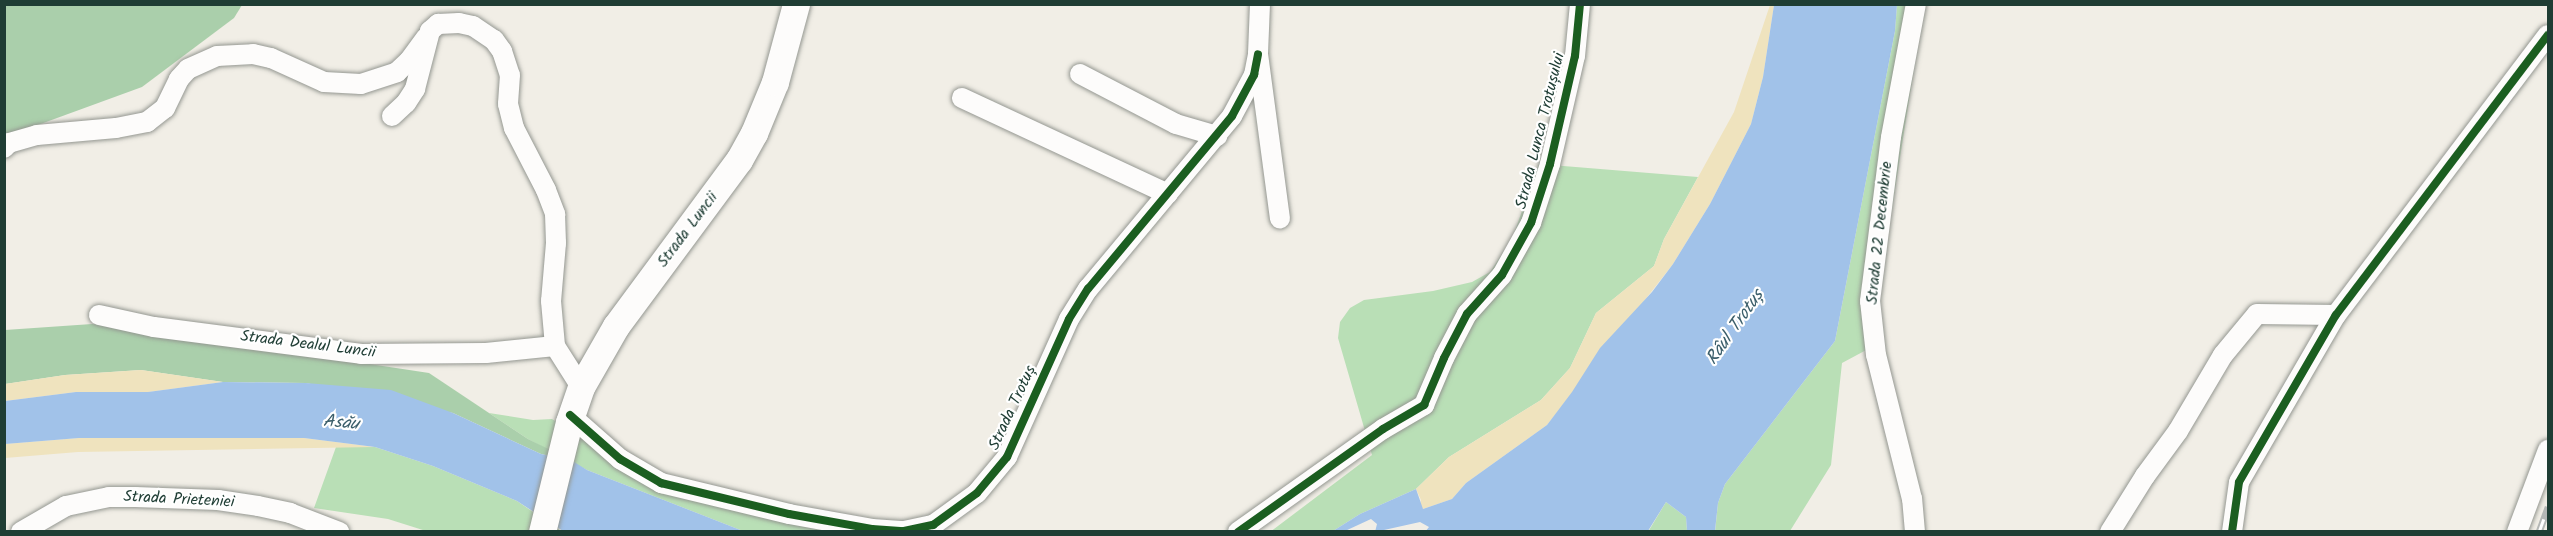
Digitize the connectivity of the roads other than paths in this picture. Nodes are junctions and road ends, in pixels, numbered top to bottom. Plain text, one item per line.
1 (796, 4) edge
2 (1260, 4) edge
3 (1580, 4) edge
4 (1916, 4) edge
5 (430, 31) junction
6 (2548, 35) edge
7 (1258, 54) junction
8 (1080, 74) dead end
9 (962, 98) dead end
10 (392, 116) dead end
11 (1217, 136) junction
12 (4, 148) edge
13 (1168, 194) junction
14 (1280, 219) dead end
15 (99, 315) dead end
16 (2336, 315) junction
17 (555, 346) junction
18 (581, 387) junction
19 (570, 415) junction
20 (2548, 450) edge
21 (921, 530) edge
22 (21, 531) edge
23 (339, 531) edge
24 (542, 531) edge
25 (1238, 531) edge
26 (1915, 531) edge
27 (2110, 531) edge
28 (2232, 531) edge
29 (2517, 531) edge

1 - 18 main road, Strada Luncii
2 - 7 street, Strada Trotuș
3 - 25 street, Strada Lunca Trotușului
4 - 26 street, Strada 22 Decembrie
5 - 10 street
5 - 12 street
5 - 17 street
6 - 16 street
7 - 11 street, Strada Trotuș
7 - 14 street, Strada Trotuș
8 - 11 street
9 - 13 street
11 - 13 street, Strada Trotuș
13 - 21 street, Strada Trotuș
15 - 17 street, Strada Dealul Luncii
16 - 27 street
16 - 28 street
17 - 18 street
18 - 19 main road, Strada Luncii
19 - 21 street, Strada Trotuș
19 - 24 main road, Strada Luncii
20 - 29 street
22 - 23 street, Strada Prieteniei

